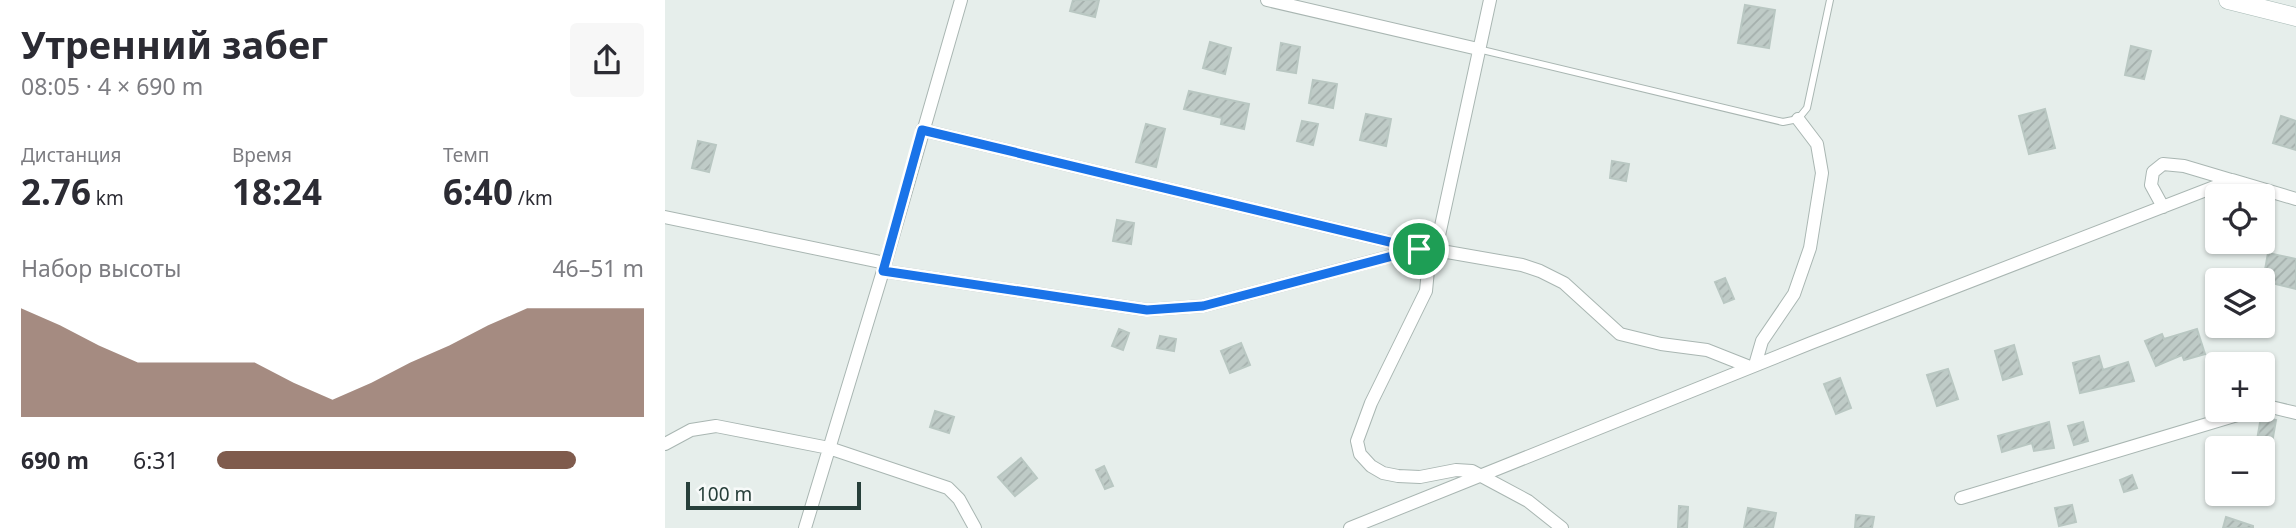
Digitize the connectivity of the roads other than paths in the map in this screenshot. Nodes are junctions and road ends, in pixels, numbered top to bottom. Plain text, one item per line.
1 (961, 0) edge
2 (1267, 0) edge
3 (1490, 0) edge
4 (1830, 0) edge
5 (2228, 0) edge
6 (2296, 17) edge
7 (1478, 48) junction
8 (1798, 119) junction
9 (922, 130) junction
10 (2232, 180) junction
11 (2296, 199) edge
12 (2163, 206) junction
13 (665, 217) edge
14 (1425, 249) junction
15 (884, 267) junction
16 (1753, 366) junction
17 (2275, 407) edge
18 (2296, 412) edge
19 (2214, 422) edge
20 (665, 444) edge
21 (829, 448) junction
22 (1482, 475) junction
23 (1961, 498) dead end
24 (805, 528) edge
25 (975, 528) edge
26 (1350, 528) edge
27 (1562, 528) edge

1 - 9 street
2 - 7 street
3 - 7 street
4 - 8 lane
5 - 6 street
7 - 8 lane
7 - 14 street
8 - 16 street
9 - 14 street
9 - 15 street
10 - 11 street
10 - 12 street
10 - 12 street
12 - 16 street
13 - 15 street
14 - 15 street
14 - 16 street
14 - 22 street
15 - 21 street
16 - 22 street
17 - 18 street
19 - 23 street
20 - 21 street
21 - 24 street
21 - 25 street
22 - 26 street
22 - 27 street

